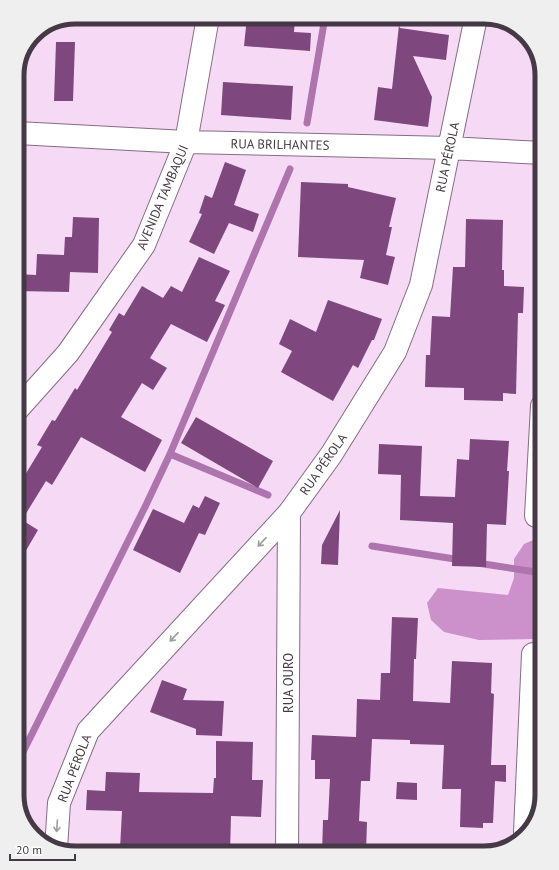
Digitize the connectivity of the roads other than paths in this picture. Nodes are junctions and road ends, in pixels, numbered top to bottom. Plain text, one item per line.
1 (207, 24) edge
2 (475, 24) edge
3 (24, 133) edge
4 (186, 142) junction
5 (449, 148) junction
6 (535, 153) edge
7 (24, 402) edge
8 (289, 513) junction
9 (534, 654) dead end
10 (525, 824) edge
11 (56, 842) edge
12 (287, 846) edge

1 - 4 street, AVENIDA TAMBAQUI
2 - 5 street, RUA PÉROLA
3 - 4 street, RUA BRILHANTES
4 - 5 street, RUA BRILHANTES
4 - 7 street, AVENIDA TAMBAQUI
5 - 6 street, RUA BRILHANTES
5 - 8 street, RUA PÉROLA
8 -> 11 street, RUA PÉROLA
8 - 12 street, RUA OURO
9 - 10 street

